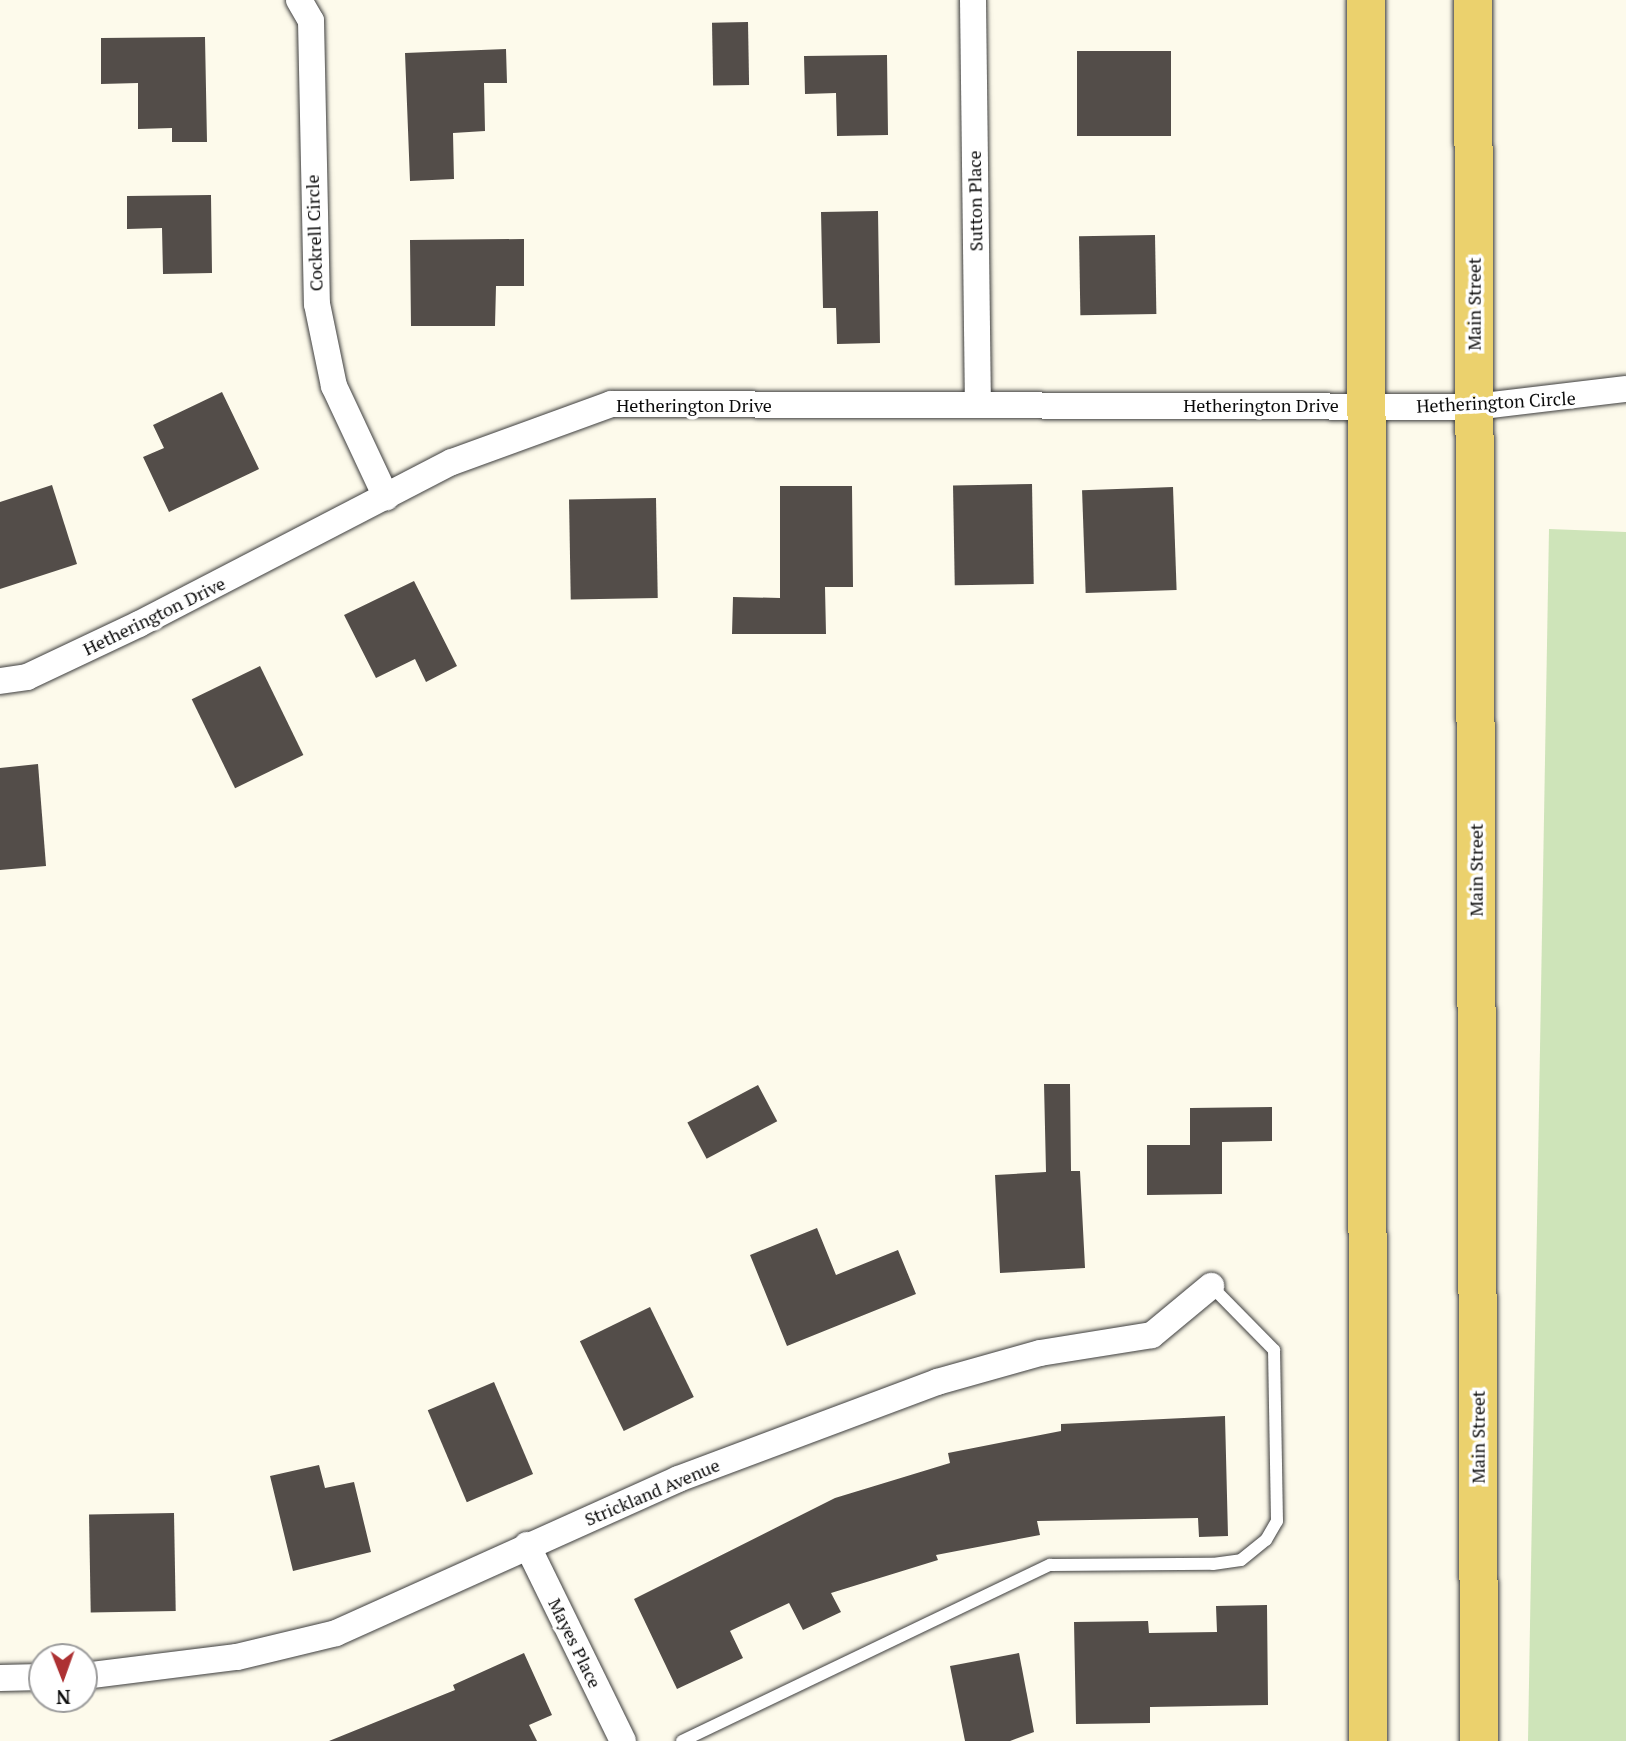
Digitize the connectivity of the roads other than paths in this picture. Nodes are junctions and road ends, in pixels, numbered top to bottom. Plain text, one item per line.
1 (299, 0) edge
2 (972, 0) edge
3 (1366, 0) edge
4 (1473, 0) edge
5 (1626, 389) edge
6 (978, 403) junction
7 (1366, 406) junction
8 (1475, 407) junction
9 (386, 497) junction
10 (0, 681) edge
11 (1211, 1286) joint
12 (527, 1545) junction
13 (98, 1674) edge
14 (0, 1678) edge
15 (28, 1678) edge
16 (623, 1741) edge
17 (682, 1741) edge
18 (1368, 1741) edge
19 (1479, 1741) edge

1 - 9 street, Cockrell Circle
2 - 6 street, Sutton Place
3 - 7 main road
4 - 8 main road, Main Street
5 - 8 street, Hetherington Circle
6 - 7 street, Hetherington Drive
6 - 9 street, Hetherington Drive
7 - 8 street, Hetherington Circle
7 - 18 main road
8 - 19 main road, Main Street
9 - 10 street, Hetherington Drive
11 - 12 street, Strickland Avenue
11 - 17 lane
12 - 13 street, Strickland Avenue
12 - 16 street, Mayes Place
14 - 15 street

